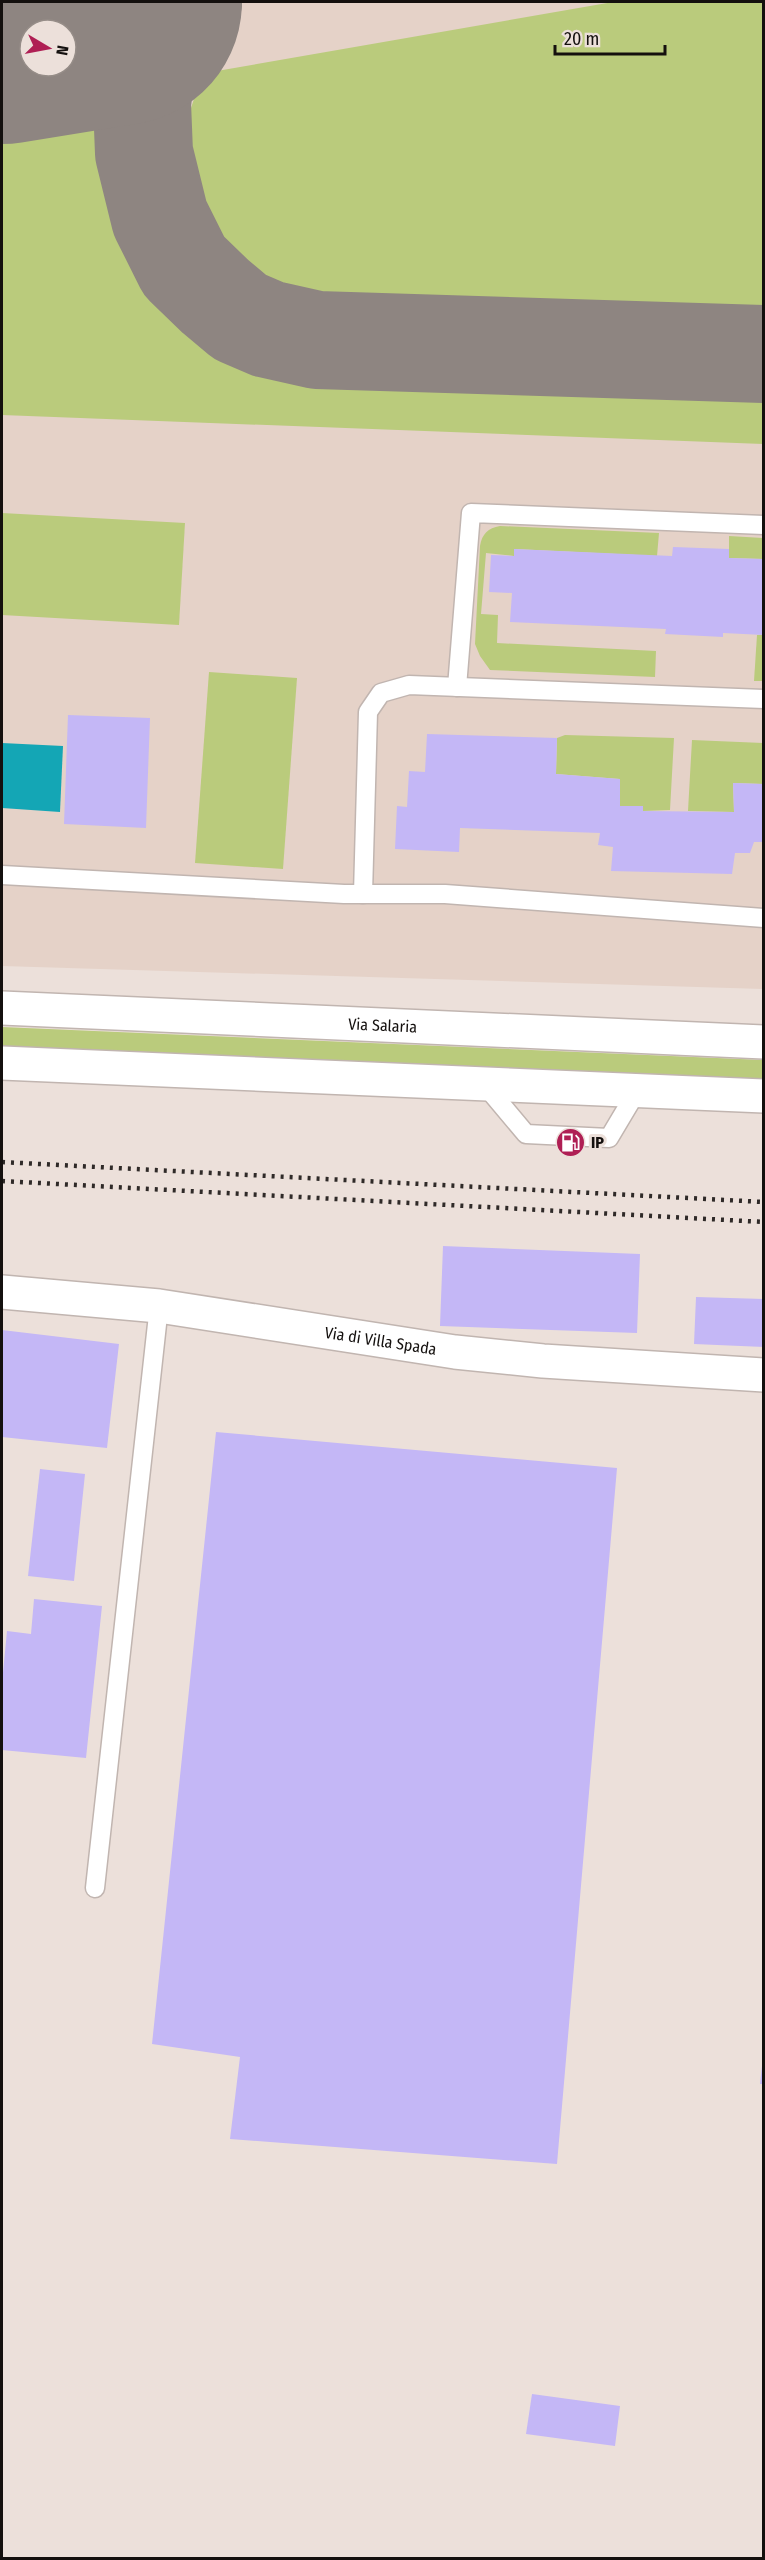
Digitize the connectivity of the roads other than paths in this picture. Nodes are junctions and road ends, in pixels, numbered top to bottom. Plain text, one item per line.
1 (764, 525) edge
2 (457, 687) junction
3 (764, 699) edge
4 (2, 875) edge
5 (363, 894) junction
6 (764, 918) edge
7 (2, 1008) edge
8 (764, 1042) edge
9 (2, 1063) edge
10 (484, 1084) junction
11 (637, 1090) junction
12 (764, 1096) edge
13 (2, 1292) edge
14 (159, 1306) junction
15 (764, 1375) edge
16 (95, 1888) dead end

1 - 2 lane
2 - 3 lane
2 - 5 lane
4 - 5 lane
5 - 6 lane
7 - 8 main road, Via Salaria
9 - 10 main road
10 - 11 main road
10 - 11 lane
11 - 12 main road
13 - 14 main road, Via di Villa Spada
14 - 15 main road, Via di Villa Spada
14 - 16 lane

